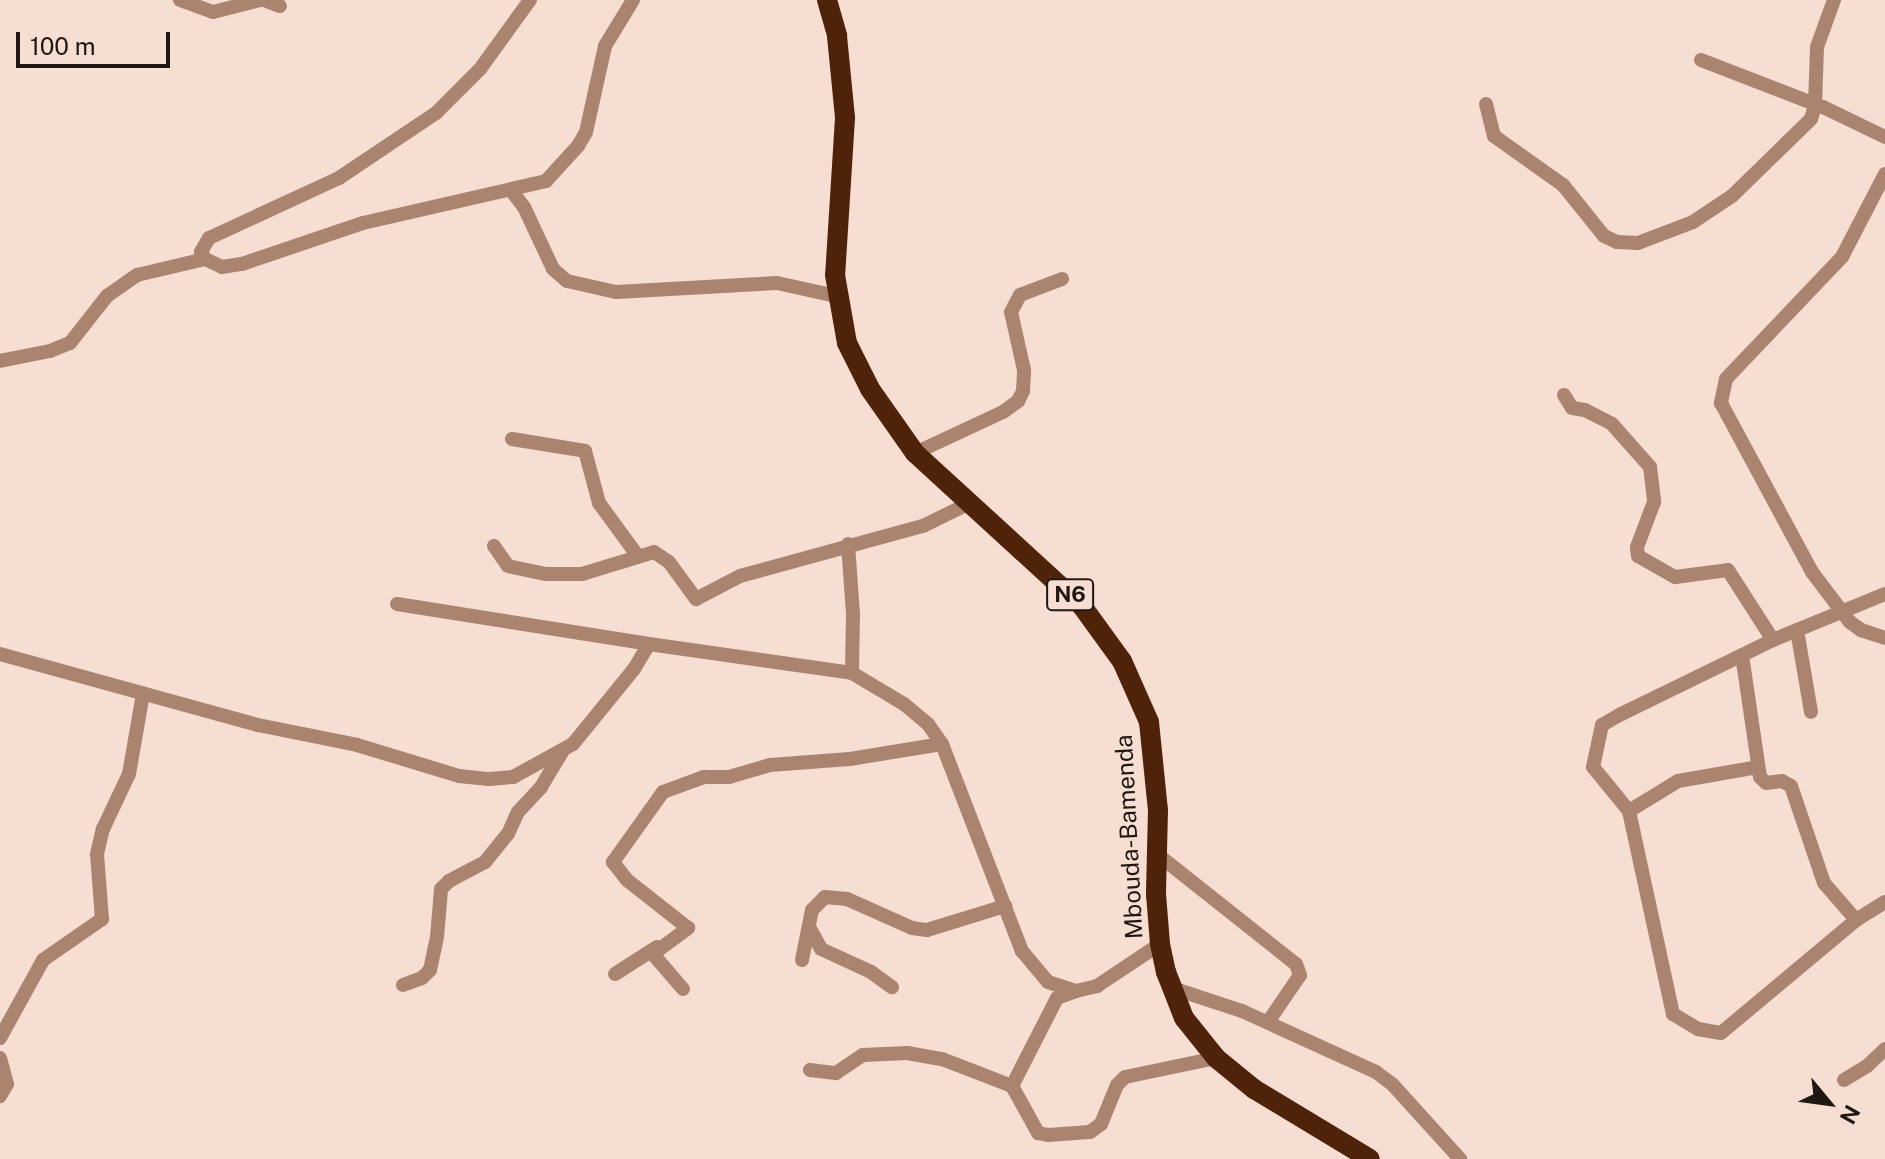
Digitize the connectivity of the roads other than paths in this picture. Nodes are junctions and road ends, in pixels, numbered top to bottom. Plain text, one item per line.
1 (180, 0) edge
2 (262, 0) edge
3 (530, 0) edge
4 (633, 0) edge
5 (827, 0) edge
6 (1834, 0) edge
7 (280, 6) dead end
8 (1701, 60) dead end
9 (1486, 104) dead end
10 (1815, 105) junction
11 (1885, 137) edge
12 (1885, 174) edge
13 (511, 190) junction
14 (205, 259) junction
15 (1062, 279) dead end
16 (836, 296) junction
17 (0, 361) edge
18 (1564, 395) dead end
19 (512, 439) dead end
20 (915, 453) junction
21 (968, 504) junction
22 (848, 544) junction
23 (494, 546) dead end
24 (637, 555) junction
25 (1885, 594) edge
26 (397, 604) dead end
27 (1840, 611) junction
28 (1797, 630) junction
29 (1885, 638) edge
30 (1773, 640) junction
31 (649, 644) junction
32 (0, 654) edge
33 (1742, 655) junction
34 (852, 673) junction
35 (143, 694) junction
36 (1811, 712) dead end
37 (942, 744) junction
38 (562, 752) junction
39 (1758, 767) junction
40 (1629, 811) junction
41 (1157, 854) junction
42 (1885, 902) edge
43 (1005, 906) junction
44 (1856, 920) junction
45 (809, 927) junction
46 (688, 928) junction
47 (1160, 944) junction
48 (802, 960) dead end
49 (615, 974) dead end
50 (403, 985) dead end
51 (892, 987) dead end
52 (683, 989) dead end
53 (1175, 989) junction
54 (1076, 991) junction
55 (1268, 1022) junction
56 (0, 1038) edge
57 (1885, 1049) edge
58 (0, 1058) edge
59 (1216, 1058) junction
60 (810, 1070) dead end
61 (1844, 1080) dead end
62 (1012, 1086) junction
63 (0, 1096) edge
64 (1370, 1159) edge
65 (1460, 1159) edge

1 - 2 street
2 - 7 street
3 - 14 street
4 - 13 street
5 - 16 highway, Mbouda-Bamenda / N6
6 - 10 street
8 - 10 street
9 - 10 street
10 - 11 street
12 - 27 street
13 - 14 street
13 - 16 street
14 - 17 street
15 - 20 street
16 - 20 highway, Mbouda-Bamenda / N6
18 - 30 street
19 - 24 street
20 - 21 highway, Mbouda-Bamenda / N6
21 - 22 street
21 - 41 highway, Mbouda-Bamenda / N6
22 - 24 street
22 - 34 street
23 - 24 street
25 - 27 street
26 - 31 street
27 - 28 street
27 - 29 street
28 - 30 street
28 - 36 street
30 - 33 street
31 - 34 street
31 - 38 street
32 - 35 street
33 - 39 street
33 - 40 street
34 - 37 street
35 - 38 street
35 - 56 street
37 - 43 street
37 - 46 street
38 - 50 street
39 - 40 street
39 - 44 street
40 - 44 street
41 - 47 highway, Mbouda-Bamenda / N6
41 - 55 street
42 - 44 street
43 - 45 street
43 - 54 street
45 - 48 street
45 - 51 street
46 - 49 street
46 - 52 street
47 - 53 highway, Mbouda-Bamenda / N6
47 - 54 street
53 - 55 street
53 - 59 highway, Mbouda-Bamenda / N6
54 - 62 street
55 - 65 street
57 - 61 street
58 - 63 street
59 - 62 street
59 - 64 highway, Mbouda-Bamenda / N6
60 - 62 street

